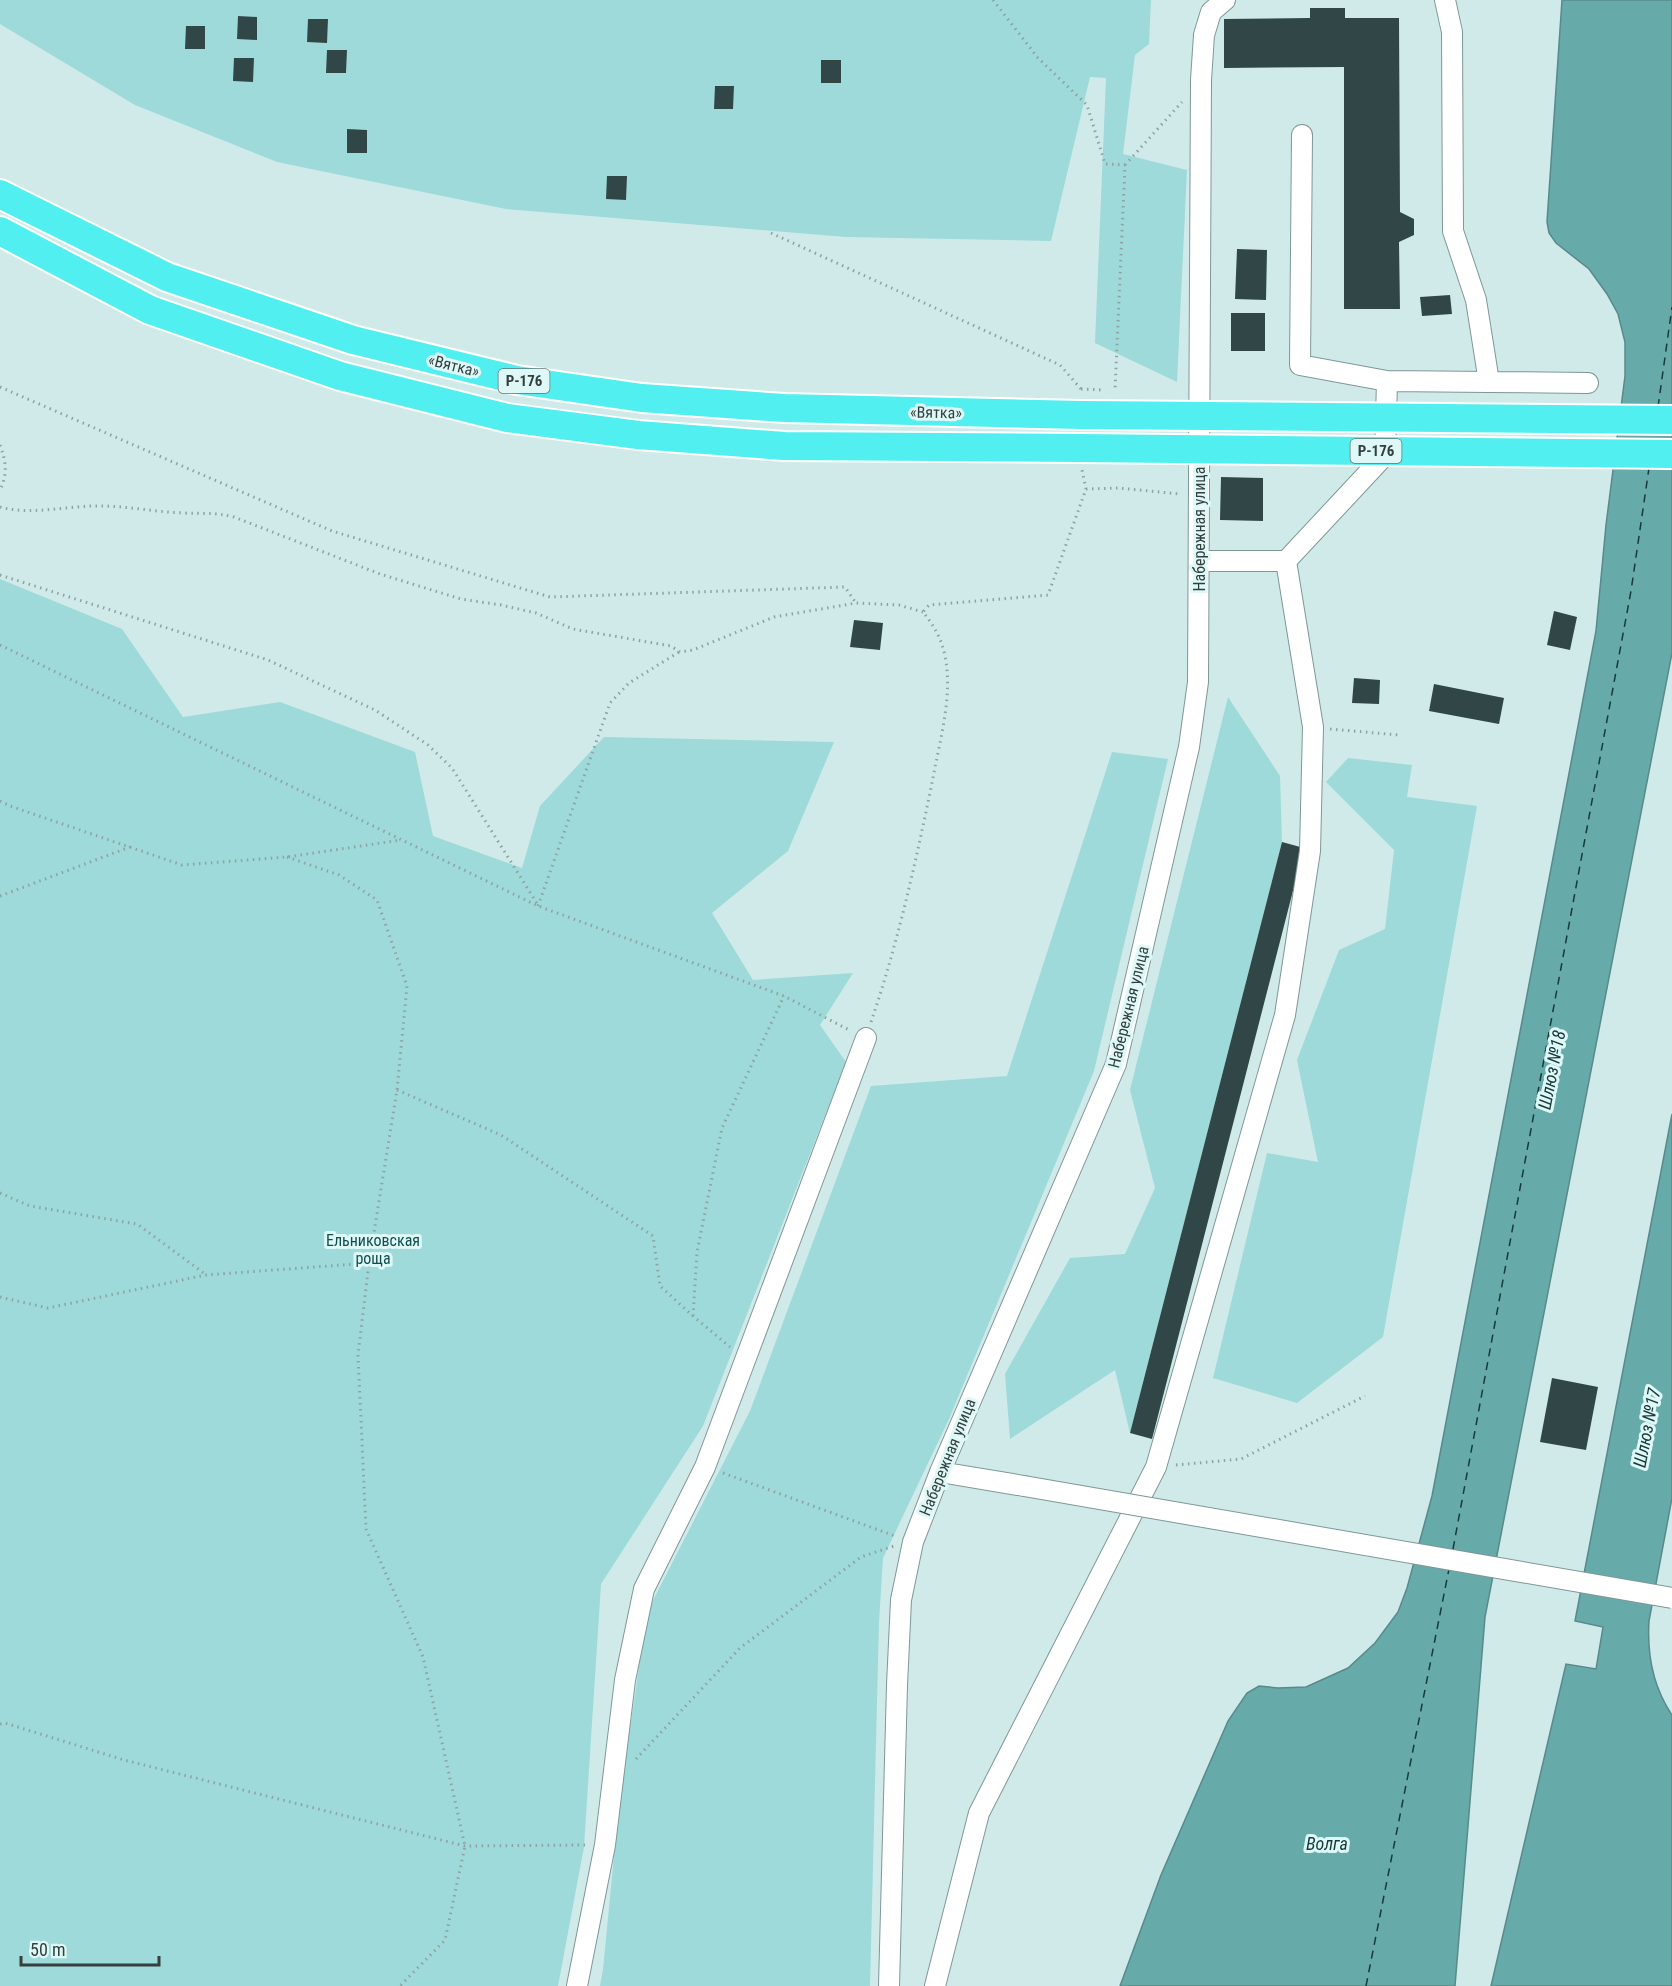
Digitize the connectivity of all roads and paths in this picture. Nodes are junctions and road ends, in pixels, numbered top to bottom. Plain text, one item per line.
1 (993, 0) edge
2 (1225, 0) edge
3 (1445, 0) edge
4 (1201, 80) junction
5 (1302, 135) dead end
6 (1125, 165) junction
7 (0, 194) edge
8 (0, 231) edge
9 (771, 233) dead end
10 (1387, 381) junction
11 (1490, 382) junction
12 (1588, 383) dead end
13 (0, 387) edge
14 (1115, 390) dead end
15 (1081, 402) junction
16 (1672, 420) edge
17 (0, 445) edge
18 (1672, 453) edge
19 (0, 490) edge
20 (1200, 495) junction
21 (0, 507) edge
22 (1199, 561) junction
23 (1286, 561) junction
24 (0, 575) edge
25 (856, 603) junction
26 (923, 612) junction
27 (0, 645) edge
28 (680, 652) junction
29 (1313, 727) junction
30 (1399, 735) dead end
31 (0, 801) edge
32 (403, 840) junction
33 (130, 847) junction
34 (287, 857) junction
35 (0, 896) edge
36 (538, 906) junction
37 (784, 996) junction
38 (866, 1038) junction
39 (397, 1090) junction
40 (0, 1193) edge
41 (369, 1263) junction
42 (206, 1275) junction
43 (0, 1297) edge
44 (693, 1316) junction
45 (746, 1359) junction
46 (1365, 1396) dead end
47 (705, 1467) junction
48 (1156, 1467) junction
49 (940, 1472) junction
50 (911, 1542) junction
51 (1672, 1598) edge
52 (0, 1724) edge
53 (634, 1761) dead end
54 (605, 1845) junction
55 (465, 1846) junction
56 (400, 1986) edge
57 (578, 1986) edge
58 (889, 1986) edge
59 (935, 1986) edge

1 - 6 path
2 - 4 street, Набережная улица
3 - 11 street
4 - 6 path
4 - 20 street, Набережная улица
5 - 10 street
6 - 14 path
7 - 15 highway, «Вятка» / Р-176
8 - 18 highway, Р-176, bridge
9 - 15 path
10 - 11 street
10 - 23 street
11 - 12 street
13 - 25 path
15 - 16 highway, Р-176, bridge
17 - 19 path
20 - 22 street, Набережная улица
20 - 26 path
21 - 28 path
22 - 23 street
22 - 49 street, Набережная улица
23 - 29 street
24 - 36 path
25 - 26 path
25 - 28 path
26 - 38 path
27 - 32 path
28 - 36 path
29 - 30 path
29 - 48 street
31 - 33 path
32 - 34 path
32 - 36 path
33 - 34 path
33 - 35 path
34 - 39 path
36 - 37 path
37 - 38 path
37 - 44 path
38 - 45 street
39 - 41 path
39 - 44 path
40 - 42 path
41 - 42 path
41 - 55 path
42 - 43 path
44 - 45 path
45 - 47 street
46 - 48 path
47 - 50 path
47 - 54 street
48 - 59 street
49 - 50 street, Набережная улица
49 - 51 street, bridge
50 - 53 path
50 - 58 street, Набережная улица
52 - 55 path
54 - 55 path
54 - 57 street
55 - 56 path

